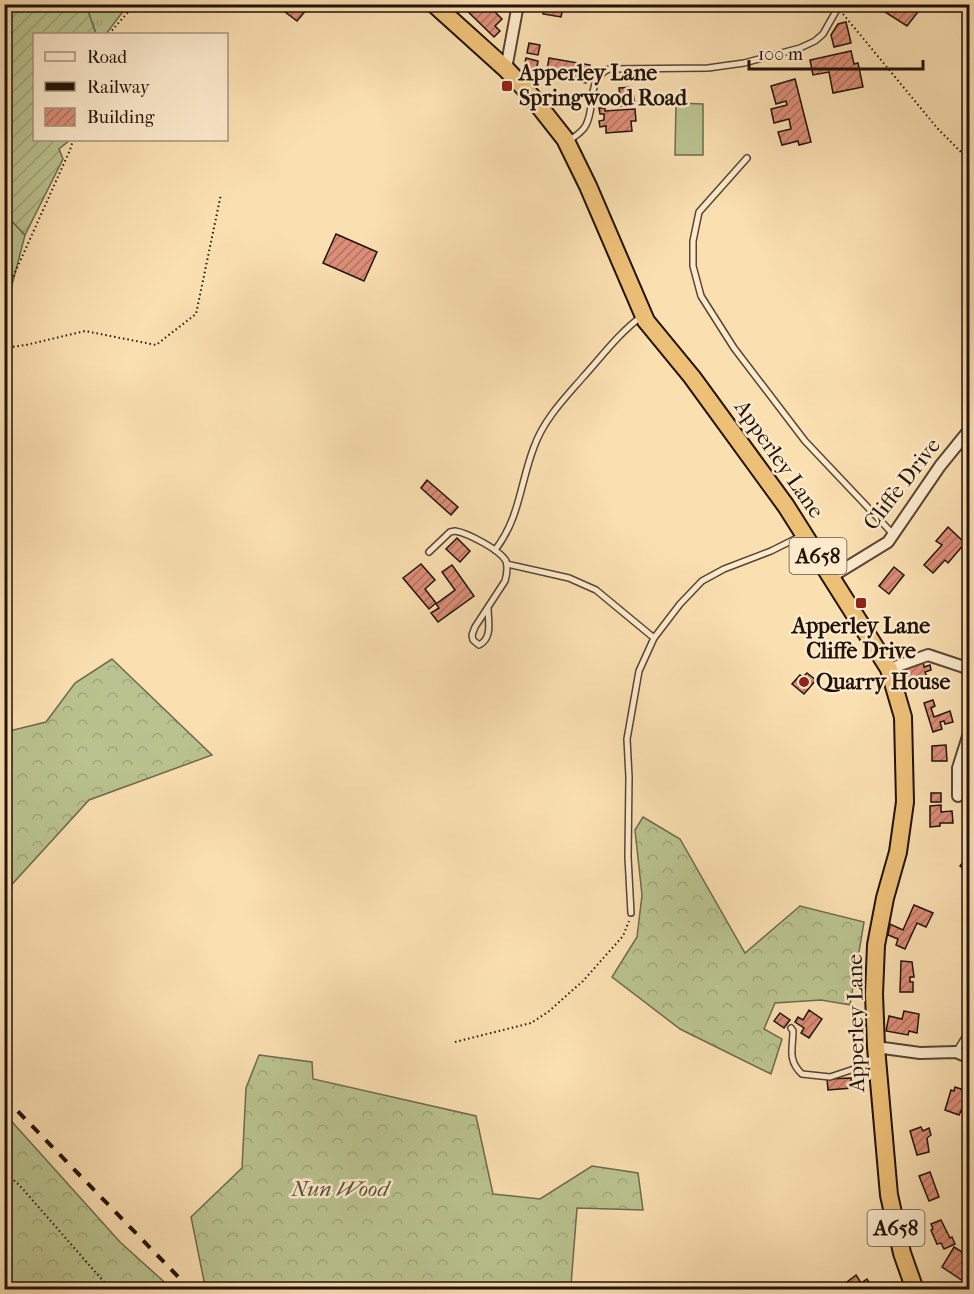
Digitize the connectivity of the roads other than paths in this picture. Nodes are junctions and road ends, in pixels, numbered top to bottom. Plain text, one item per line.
1 (434, 4) edge
2 (518, 4) edge
3 (839, 6) edge
4 (506, 69) junction
5 (566, 142) junction
6 (747, 158) dead end
7 (643, 315) junction
8 (969, 429) edge
9 (893, 534) junction
10 (804, 535) junction
11 (495, 550) junction
12 (429, 552) dead end
13 (507, 564) junction
14 (831, 576) junction
15 (488, 608) junction
16 (654, 638) junction
17 (889, 669) junction
18 (969, 669) edge
19 (969, 730) edge
20 (958, 796) dead end
21 (631, 913) road end
22 (791, 1028) dead end
23 (969, 1029) edge
24 (956, 1052) junction
25 (876, 1054) junction
26 (969, 1058) edge
27 (915, 1290) edge

1 - 4 highway, Apperley Lane / A658
2 - 4 street
3 - 5 lane
4 - 5 highway, Apperley Lane / A658
5 - 7 highway, Apperley Lane / A658
6 - 9 lane
7 - 10 highway, Apperley Lane / A658
7 - 11 lane
8 - 9 street, Cliffe Drive
9 - 14 street, Cliffe Drive
10 - 14 highway, Apperley Lane / A658
10 - 16 lane
11 - 12 lane
11 - 13 lane
13 - 15 lane
13 - 16 lane
14 - 17 highway, Apperley Lane / A658
15 - 15 lane
16 - 21 lane
17 - 18 street
17 - 25 highway, Apperley Lane / A658
19 - 20 street
22 - 25 lane
23 - 24 lane
24 - 25 street
24 - 26 street
25 - 27 highway, Apperley Lane / A658

